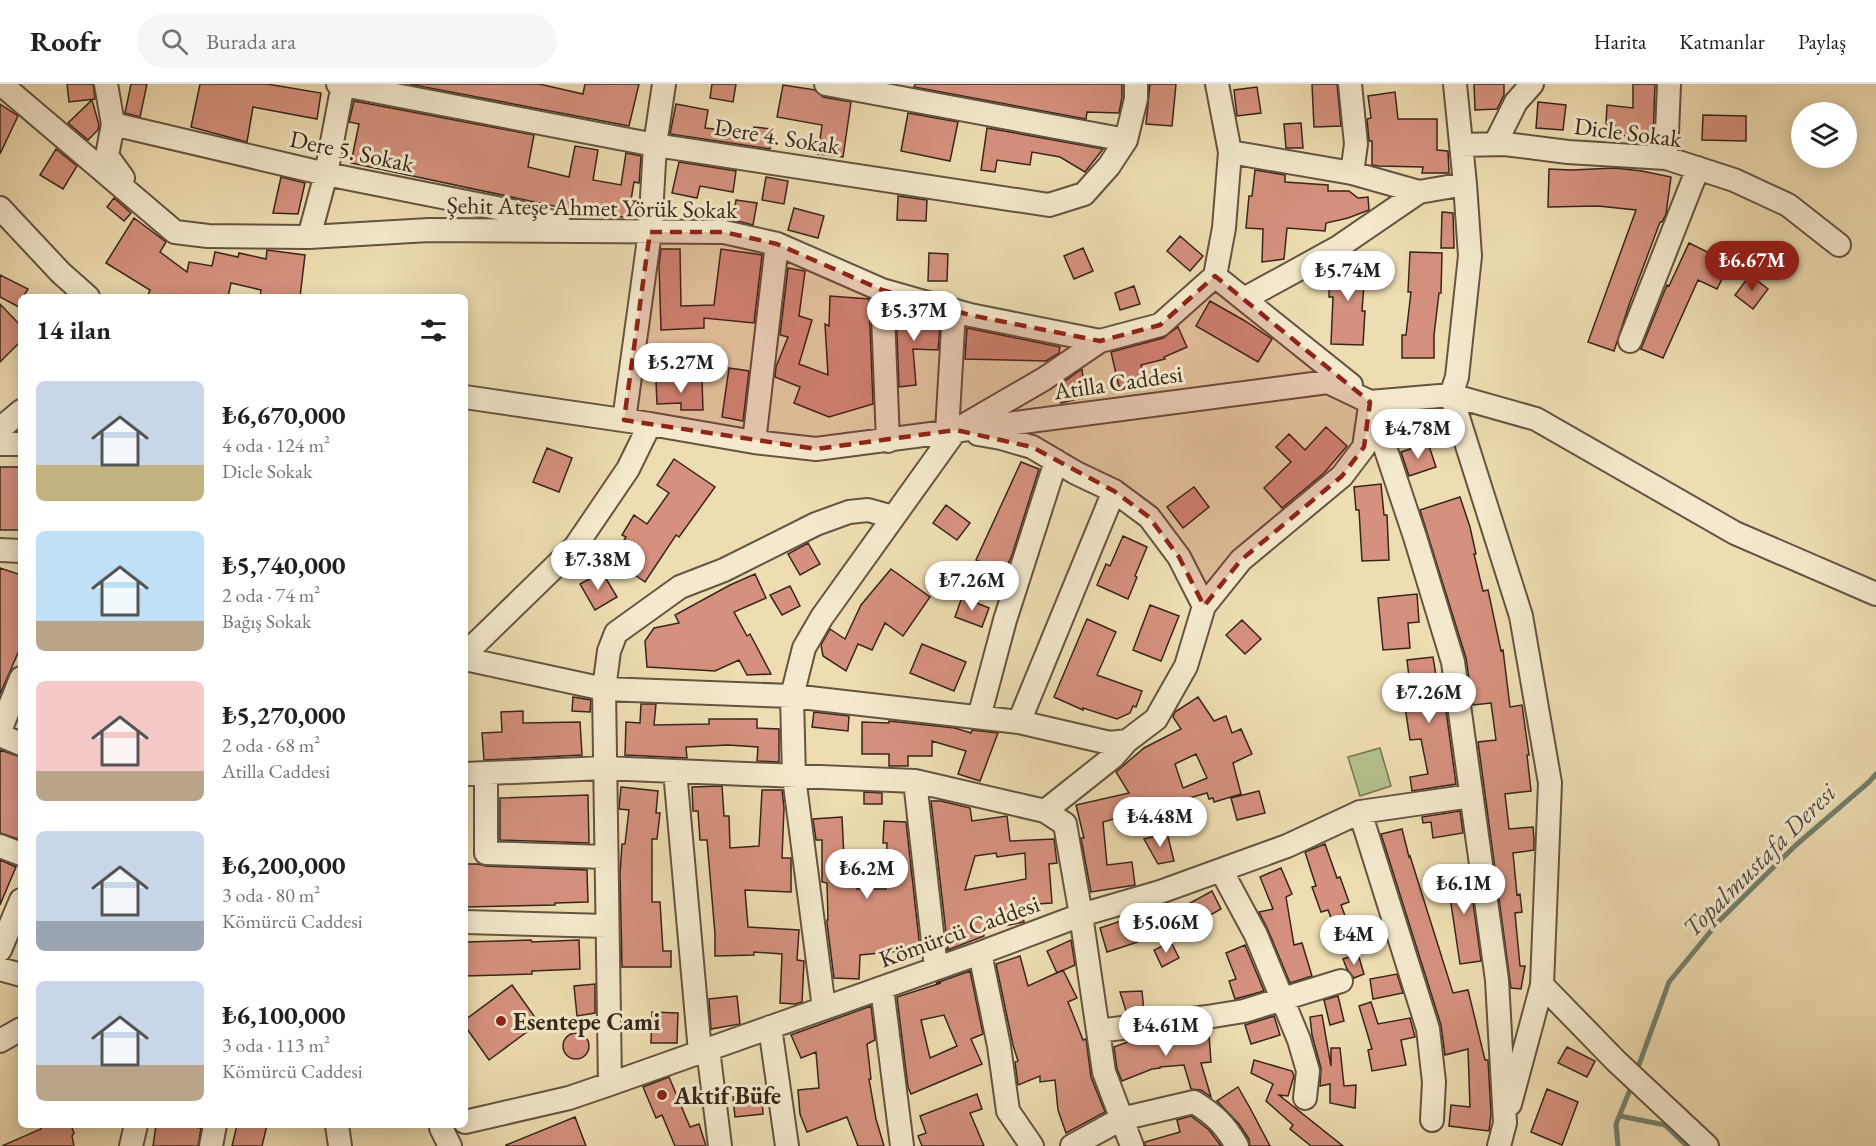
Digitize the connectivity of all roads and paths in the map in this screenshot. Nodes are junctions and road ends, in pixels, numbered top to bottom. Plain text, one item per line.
1 (1, 84) edge
2 (106, 84) edge
3 (341, 84) edge
4 (664, 84) edge
5 (826, 84) edge
6 (1136, 84) edge
7 (1217, 84) edge
8 (1350, 84) edge
9 (1455, 84) edge
10 (1532, 84) edge
11 (1669, 84) edge
12 (113, 123) junction
13 (1126, 140) junction
14 (1495, 144) junction
15 (655, 145) junction
16 (1461, 145) junction
17 (1230, 152) junction
18 (1666, 158) junction
19 (1698, 168) junction
20 (1352, 173) junction
21 (326, 174) junction
22 (1465, 184) junction
23 (1419, 192) junction
24 (145, 207) junction
25 (0, 208) edge
26 (580, 231) junction
27 (650, 232) junction
28 (309, 237) junction
29 (777, 244) junction
30 (1839, 245) dead end
31 (61, 273) junction
32 (1215, 276) junction
33 (882, 290) junction
34 (58, 294) edge
35 (85, 294) edge
36 (1244, 299) junction
37 (954, 310) junction
38 (1100, 341) junction
39 (1630, 341) dead end
40 (1450, 395) junction
41 (468, 397) edge
42 (1370, 402) junction
43 (18, 414) edge
44 (624, 420) junction
45 (650, 424) junction
46 (0, 429) edge
47 (952, 431) junction
48 (888, 441) junction
49 (754, 442) junction
50 (0, 444) edge
51 (18, 444) edge
52 (1056, 461) junction
53 (1114, 491) junction
54 (893, 517) junction
55 (0, 550) edge
56 (18, 551) edge
57 (1876, 594) edge
58 (1204, 606) junction
59 (468, 651) edge
60 (468, 660) edge
61 (18, 685) edge
62 (604, 689) junction
63 (792, 696) junction
64 (979, 717) junction
65 (1019, 722) junction
66 (0, 730) edge
67 (0, 735) edge
68 (1127, 741) junction
69 (18, 743) edge
70 (604, 768) junction
71 (675, 771) junction
72 (475, 774) edge
73 (794, 777) junction
74 (915, 781) junction
75 (1471, 796) junction
76 (1046, 811) junction
77 (1360, 812) junction
78 (0, 846) edge
79 (18, 853) edge
80 (605, 857) junction
81 (1221, 870) junction
82 (18, 907) edge
83 (1081, 915) junction
84 (468, 922) edge
85 (606, 926) junction
86 (0, 950) edge
87 (980, 953) junction
88 (936, 968) junction
89 (0, 969) edge
90 (18, 974) edge
91 (1341, 981) dead end
92 (1542, 985) junction
93 (882, 988) junction
94 (1282, 998) junction
95 (824, 1008) junction
96 (770, 1027) junction
97 (18, 1031) edge
98 (1098, 1031) junction
99 (0, 1041) edge
100 (704, 1050) junction
101 (610, 1084) junction
102 (1305, 1098) dead end
103 (1122, 1119) junction
104 (1432, 1120) dead end
105 (468, 1121) edge
106 (1505, 1123) junction
107 (134, 1128) edge
108 (215, 1128) edge
109 (337, 1128) edge
110 (131, 1146) edge
111 (212, 1146) edge
112 (340, 1146) edge
113 (720, 1146) edge
114 (787, 1146) edge
115 (902, 1146) edge
116 (1032, 1146) edge
117 (1072, 1146) edge
118 (1132, 1146) edge
119 (1237, 1146) edge
120 (1499, 1146) edge
121 (1707, 1146) edge

1 - 24 street, Şehit Ateşe Ahmet Yörük Sokak
2 - 12 street
3 - 15 street, Dere 4. Sokak
3 - 21 street
4 - 15 street
5 - 13 street
6 - 13 street, Dere 4. Sokak
7 - 17 street
8 - 20 street
9 - 16 street
10 - 14 street
11 - 18 street
12 - 21 street, Dere 5. Sokak
12 - 24 street
13 - 15 street, Dere 4. Sokak
14 - 16 street, Dicle Sokak
14 - 18 street, Dicle Sokak
15 - 27 street
16 - 22 street
17 - 20 street
17 - 32 street
18 - 19 street, Dicle Sokak
19 - 30 street, Dicle Sokak
19 - 39 street
20 - 23 street
21 - 26 street, Dere 5. Sokak
21 - 28 street
22 - 23 street
22 - 40 street
23 - 36 street
24 - 28 street, Şehit Ateşe Ahmet Yörük Sokak
25 - 31 street
26 - 27 street, Şehit Ateşe Ahmet Yörük Sokak
26 - 28 street, Şehit Ateşe Ahmet Yörük Sokak
27 - 29 street, Şehit Ateşe Ahmet Yörük Sokak
27 - 44 street
29 - 33 street, Şehit Ateşe Ahmet Yörük Sokak
29 - 49 street
31 - 34 street
31 - 35 street
32 - 36 street
32 - 38 street, Şehit Ateşe Ahmet Yörük Sokak
33 - 37 street, Şehit Ateşe Ahmet Yörük Sokak
33 - 48 street
36 - 42 street
37 - 38 street, Şehit Ateşe Ahmet Yörük Sokak
37 - 47 street
38 - 47 street
40 - 42 street
40 - 57 street
40 - 92 street
41 - 44 street, Atilla Caddesi
42 - 47 street, Atilla Caddesi
42 - 58 street
42 - 75 street
43 - 46 street
44 - 45 street, Atilla Caddesi
45 - 49 street, Atilla Caddesi
45 - 59 street
47 - 48 street, Atilla Caddesi
47 - 52 street
47 - 54 street
48 - 49 street, Atilla Caddesi
50 - 51 street
52 - 53 street
52 - 64 street
53 - 58 street
53 - 65 street
54 - 62 street
54 - 63 street
55 - 56 street
58 - 68 street
60 - 62 street
61 - 66 street
62 - 63 street
62 - 70 street
63 - 64 street
63 - 73 street
64 - 65 street
65 - 68 street
67 - 69 street
68 - 76 street
70 - 71 street
70 - 72 street
70 - 80 street
71 - 73 street
71 - 100 street
72 - 80 street
73 - 74 street
73 - 95 street
74 - 76 street
74 - 88 street
75 - 77 street, Kömürcü Caddesi
75 - 106 street
76 - 83 street
77 - 81 street, Kömürcü Caddesi
77 - 104 street
78 - 79 street
80 - 85 street
81 - 83 street, Kömürcü Caddesi
81 - 94 street
82 - 86 street
83 - 87 street, Kömürcü Caddesi
83 - 98 street
84 - 85 street
85 - 101 street
87 - 88 street, Kömürcü Caddesi
87 - 116 street
88 - 93 street, Kömürcü Caddesi
89 - 90 street
91 - 94 street
92 - 106 street
92 - 121 street
93 - 95 street, Kömürcü Caddesi
93 - 115 street
94 - 98 street
94 - 102 street
95 - 96 street, Kömürcü Caddesi
96 - 100 street, Kömürcü Caddesi
96 - 114 street
97 - 99 street
98 - 103 street
100 - 101 street, Kömürcü Caddesi
100 - 113 street
101 - 105 street, Kömürcü Caddesi
103 - 117 street
103 - 118 street
103 - 119 street
106 - 120 street
107 - 110 street
108 - 111 street
109 - 112 street

